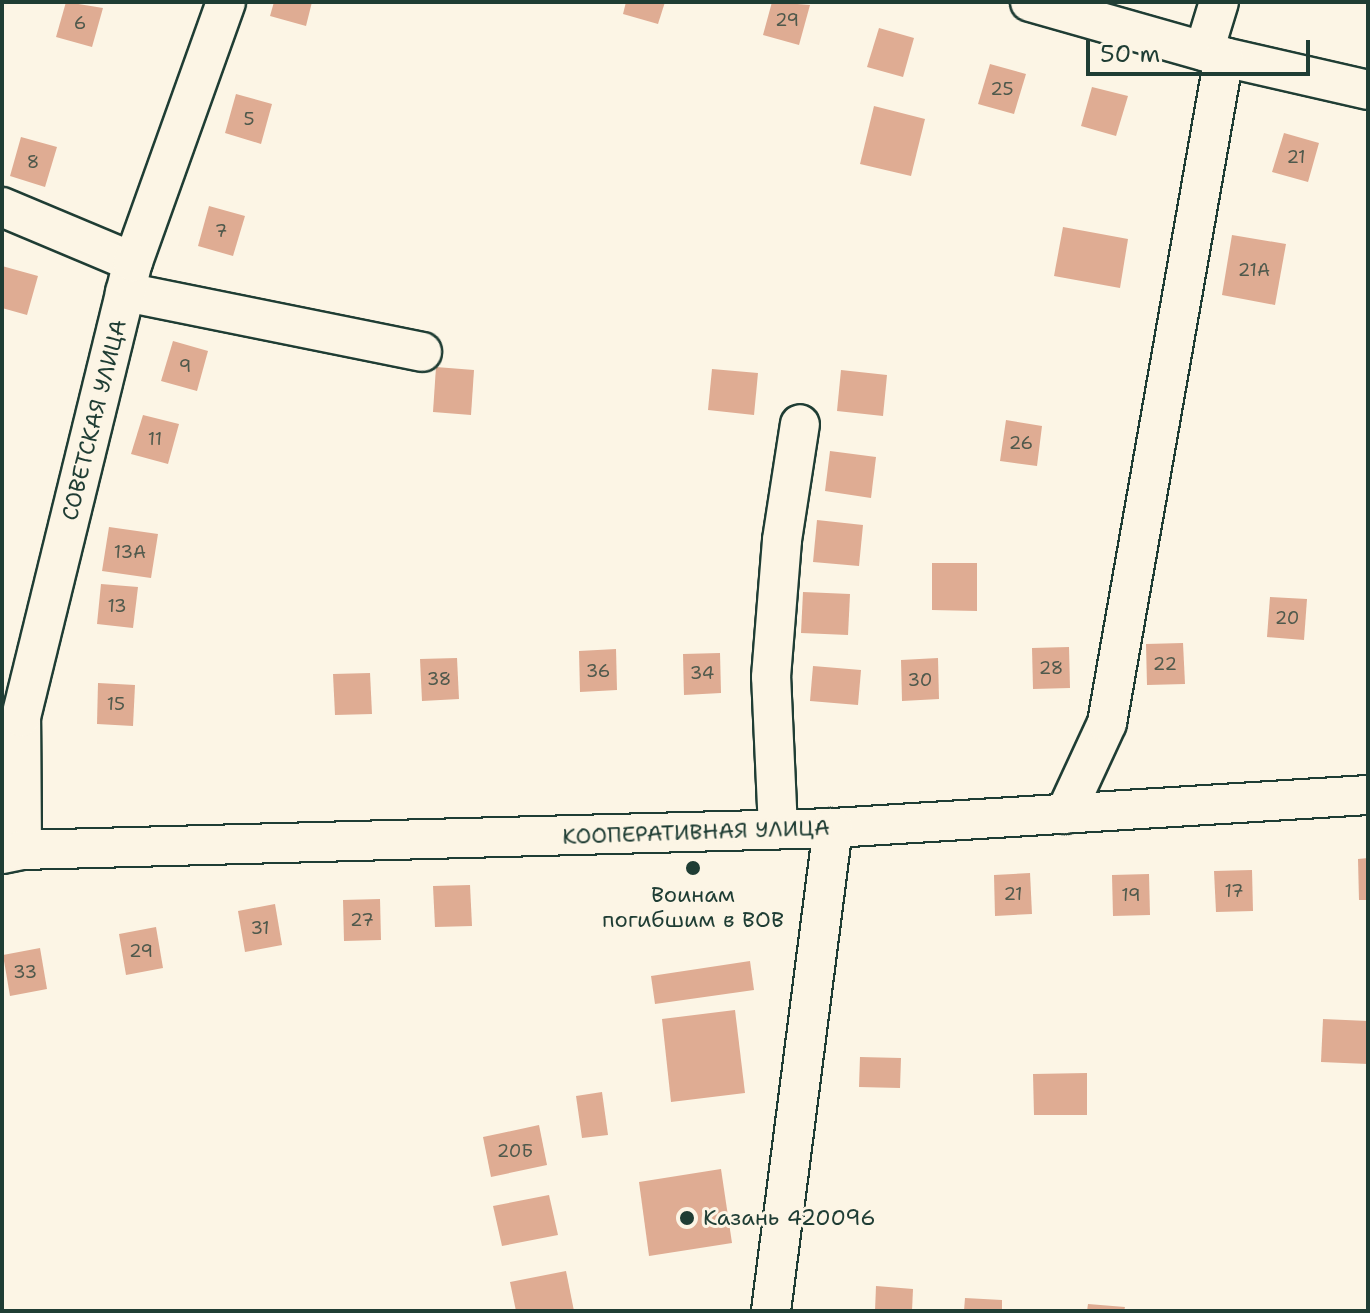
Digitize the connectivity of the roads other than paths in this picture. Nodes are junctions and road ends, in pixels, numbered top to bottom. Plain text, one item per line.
1 (226, 2) edge
2 (1030, 2) edge
3 (1219, 2) edge
4 (1214, 54) junction
5 (1368, 90) edge
6 (2, 207) edge
7 (129, 277) junction
8 (422, 352) dead end
9 (800, 424) dead end
10 (1368, 795) edge
11 (1065, 814) junction
12 (833, 828) junction
13 (778, 829) junction
14 (12, 852) edge
15 (771, 1311) edge

1 - 7 street, СОВЕТСКАЯ УЛИЦА
2 - 4 street
3 - 4 street
4 - 5 street
4 - 11 street
6 - 7 street
7 - 8 street
7 - 14 street, СОВЕТСКАЯ УЛИЦА
9 - 13 street
10 - 11 street, КООПЕРАТИВНАЯ УЛИЦА
11 - 12 street, КООПЕРАТИВНАЯ УЛИЦА
12 - 13 street, КООПЕРАТИВНАЯ УЛИЦА
12 - 15 street
13 - 14 street, КООПЕРАТИВНАЯ УЛИЦА

